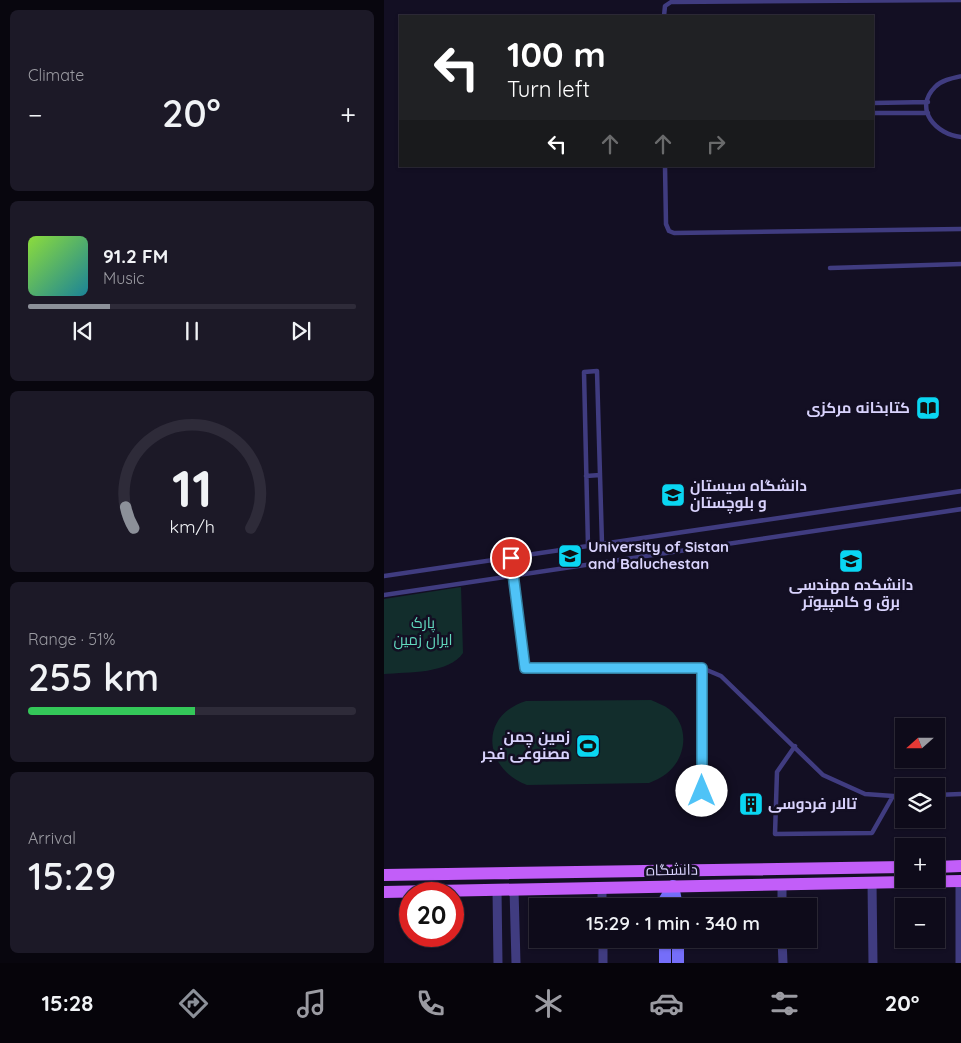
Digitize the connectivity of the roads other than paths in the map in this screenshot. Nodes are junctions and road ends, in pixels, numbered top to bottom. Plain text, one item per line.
1 (961, 0) edge
2 (664, 15) edge
3 (961, 76) edge
4 (928, 102) junction
5 (874, 103) edge
6 (874, 113) edge
7 (928, 113) junction
8 (961, 136) edge
9 (665, 167) edge
10 (961, 229) edge
11 (961, 264) edge
12 (830, 268) dead end
13 (600, 475) junction
14 (586, 476) junction
15 (961, 491) edge
16 (961, 509) edge
17 (602, 544) junction
18 (588, 546) junction
19 (511, 558) junction
20 (514, 575) junction
21 (384, 576) edge
22 (384, 595) edge
23 (702, 668) junction
24 (795, 746) junction
25 (702, 791) dead end
26 (961, 794) edge
27 (945, 795) edge
28 (893, 796) joint
29 (961, 866) edge
30 (895, 867) edge
31 (945, 867) edge
32 (672, 870) junction
33 (416, 874) junction
34 (384, 875) edge
35 (960, 881) edge
36 (416, 882) edge
37 (872, 882) junction
38 (782, 884) junction
39 (673, 886) junction
40 (602, 888) junction
41 (514, 889) junction
42 (464, 890) edge
43 (497, 890) junction
44 (384, 892) edge
45 (399, 892) edge
46 (602, 898) edge
47 (666, 898) edge
48 (675, 898) edge
49 (782, 898) edge
50 (602, 948) edge
51 (665, 948) edge
52 (678, 948) edge
53 (782, 948) edge
54 (498, 963) edge
55 (516, 963) edge
56 (603, 963) edge
57 (665, 963) edge
58 (678, 963) edge
59 (783, 963) edge
60 (874, 963) edge
61 (960, 963) edge

1 - 2 lane
3 - 4 lane
4 - 5 lane
4 - 7 lane
6 - 7 lane
7 - 8 lane
9 - 10 lane
11 - 12 lane
13 - 14 lane
13 - 14 lane
13 - 17 lane
14 - 18 lane
15 - 17 lane
16 - 20 lane
17 - 18 lane
18 - 19 lane
19 - 20 lane
19 - 21 lane
20 - 22 lane
20 - 23 lane
23 - 24 lane
23 - 25 lane
24 - 28 lane
24 - 28 lane
26 - 27 lane
29 - 31 main road
30 - 32 main road, دانشگاه
32 - 33 main road, دانشگاه
32 - 39 main road
33 - 34 main road, دانشگاه
33 - 36 main road
35 - 37 main road, دانشگاه
35 - 61 street
37 - 38 main road, دانشگاه
37 - 60 street
38 - 39 main road, دانشگاه
38 - 49 street
39 - 40 main road, دانشگاه
39 - 47 main road
39 - 48 main road
40 - 41 main road, دانشگاه
40 - 46 street
41 - 43 main road, دانشگاه
41 - 55 street
42 - 43 main road, دانشگاه
43 - 54 street
44 - 45 main road, دانشگاه
50 - 56 street
51 - 57 main road
52 - 58 main road
53 - 59 street

